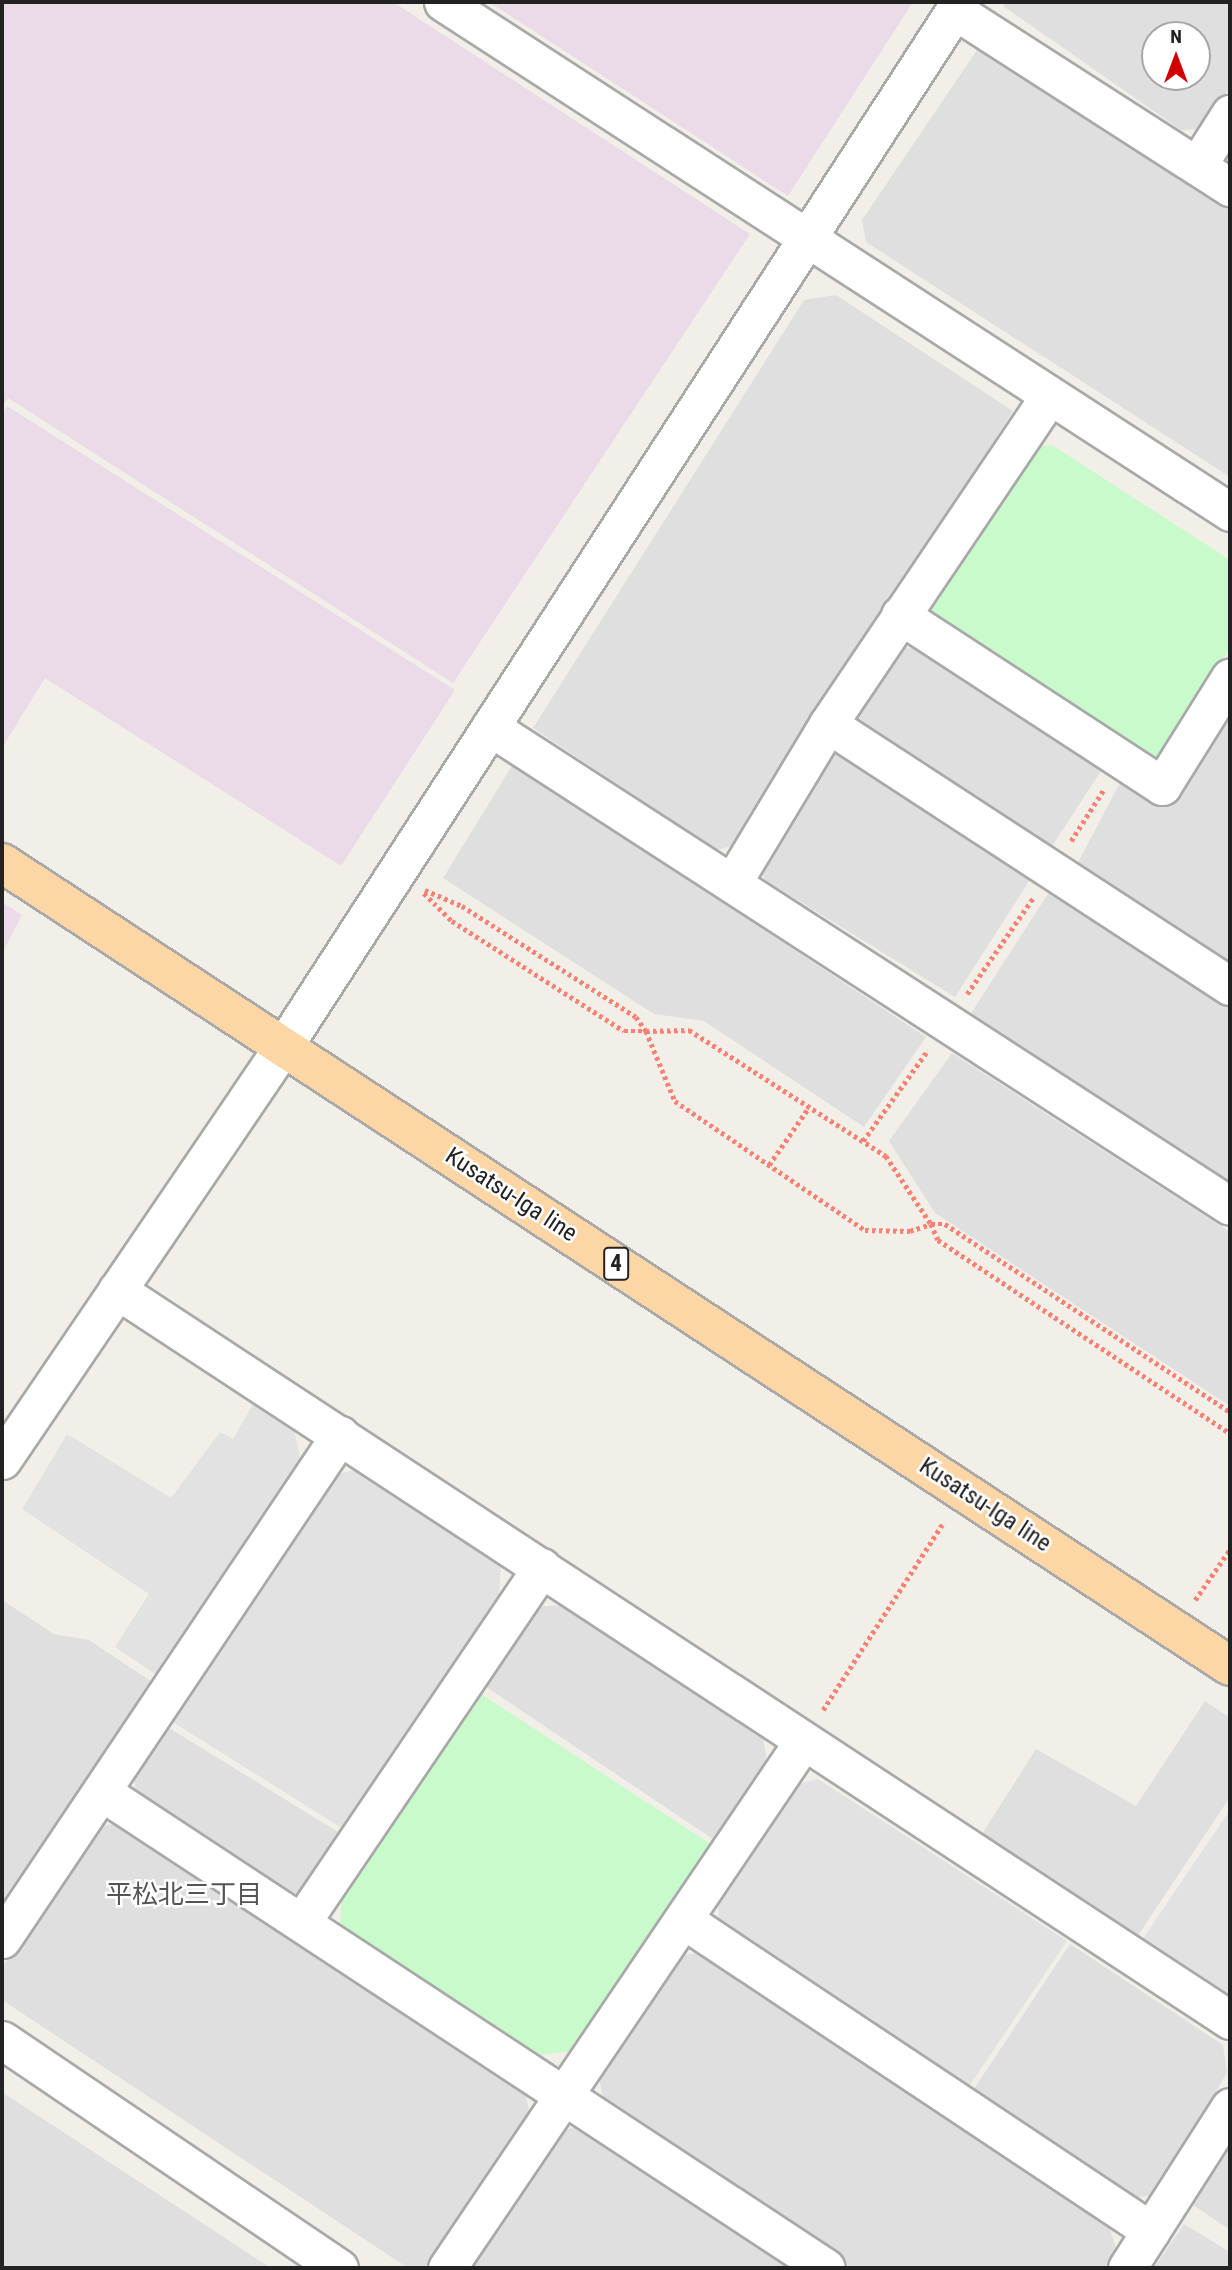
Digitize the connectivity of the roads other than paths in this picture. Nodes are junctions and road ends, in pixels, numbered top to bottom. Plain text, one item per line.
1 (443, 2) edge
2 (957, 6) edge
3 (1230, 114) edge
4 (1196, 166) junction
5 (1230, 187) edge
6 (805, 237) junction
7 (1049, 396) junction
8 (1230, 512) edge
9 (900, 615) junction
10 (1227, 688) edge
11 (828, 724) junction
12 (490, 727) junction
13 (2, 863) edge
14 (734, 880) junction
15 (1230, 986) edge
16 (283, 1046) junction
17 (1230, 1206) edge
18 (117, 1290) junction
19 (340, 1435) junction
20 (2, 1460) edge
21 (542, 1567) junction
22 (1230, 1666) edge
23 (802, 1743) junction
24 (102, 1791) junction
25 (303, 1920) junction
26 (684, 1920) junction
27 (2, 1939) edge
28 (1230, 2020) edge
29 (2, 2040) edge
30 (565, 2096) junction
31 (1230, 2107) edge
32 (1151, 2231) junction
33 (339, 2268) edge
34 (447, 2268) edge
35 (827, 2268) edge
36 (1127, 2268) edge

1 - 6 street
2 - 4 street
2 - 6 street
3 - 4 street
4 - 5 street
6 - 7 street
6 - 12 street
7 - 8 street
7 - 9 street
9 - 10 street
9 - 11 street
11 - 14 street
11 - 15 street
12 - 14 street
12 - 16 street
13 - 16 main road, Kusatsu-Iga line / 4
14 - 17 street
16 - 18 street
16 - 22 main road, Kusatsu-Iga line / 4
18 - 19 street
18 - 20 street
19 - 21 street
19 - 24 street
21 - 23 street
21 - 25 street
23 - 26 street
23 - 28 street
24 - 25 street
24 - 27 street
25 - 30 street
26 - 30 street
26 - 32 street
29 - 33 street
30 - 34 street
30 - 35 street
31 - 32 street
32 - 36 street

